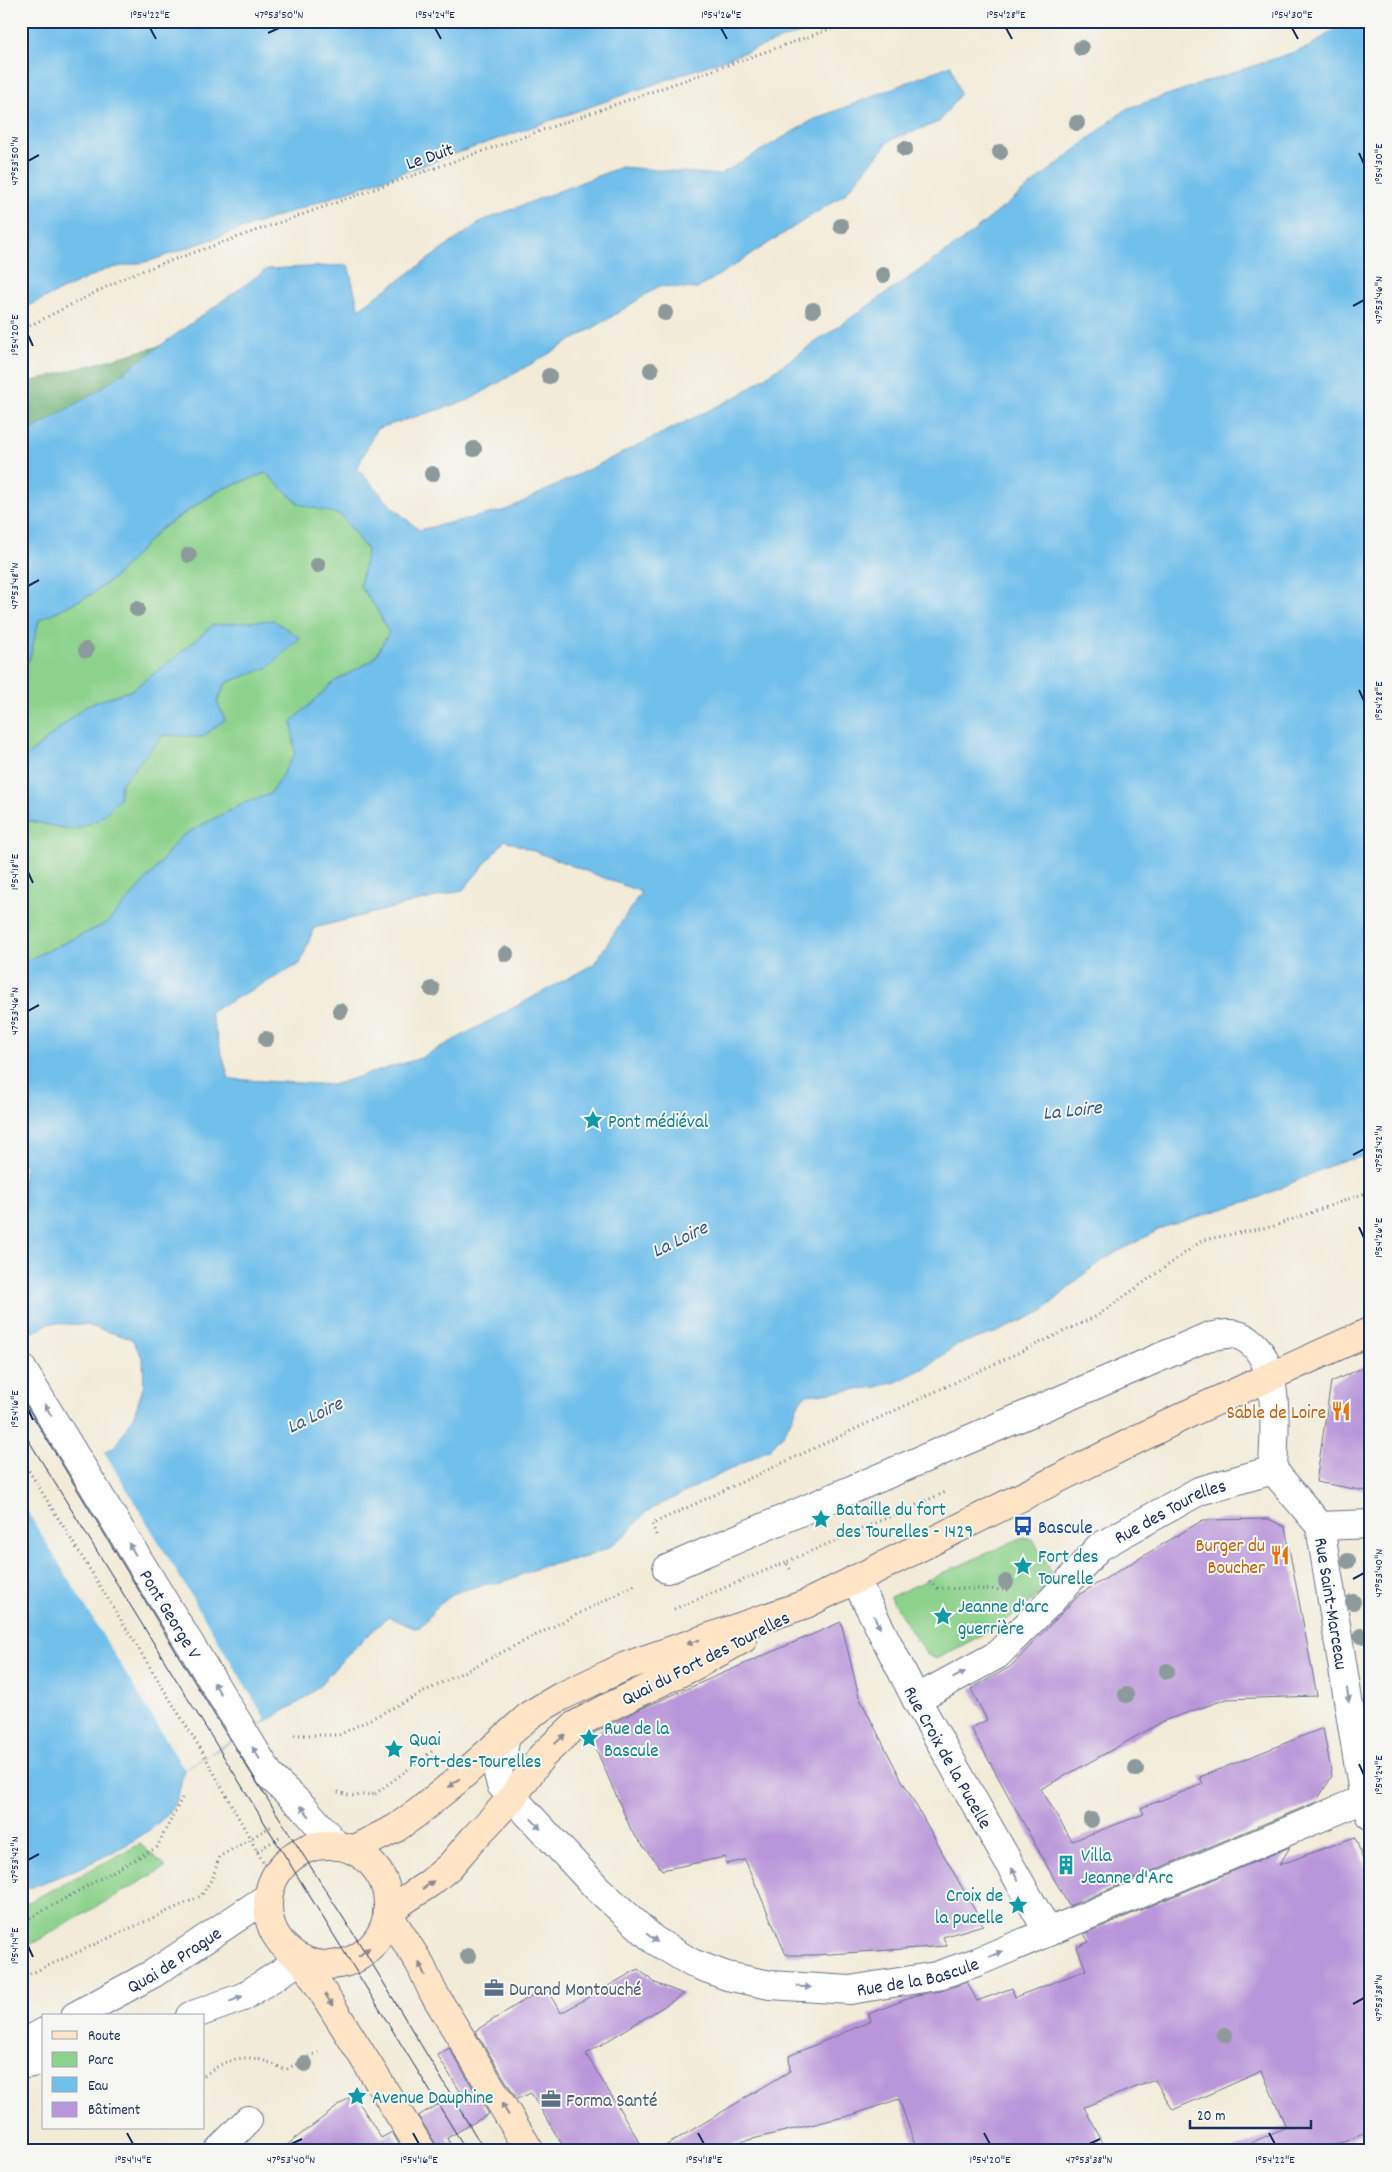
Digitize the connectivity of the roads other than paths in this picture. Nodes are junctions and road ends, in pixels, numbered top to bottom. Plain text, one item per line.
1 (1371, 1330) edge
2 (21, 1367) edge
3 (1270, 1376) junction
4 (1273, 1470) junction
5 (1371, 1524) edge
6 (1320, 1526) junction
7 (667, 1568) road end
8 (855, 1579) junction
9 (806, 1604) junction
10 (916, 1699) junction
11 (506, 1738) junction
12 (1365, 1762) edge
13 (512, 1798) junction
14 (1368, 1807) edge
15 (345, 1848) junction
16 (271, 1888) junction
17 (387, 1912) junction
18 (1048, 1932) junction
19 (302, 1959) junction
20 (79, 2014) edge
21 (196, 2014) edge
22 (42, 2033) edge
23 (21, 2044) edge
24 (42, 2061) edge
25 (21, 2065) edge
26 (248, 2120) dead end
27 (218, 2151) edge
28 (422, 2151) edge
29 (530, 2151) edge

1 - 3 main road
15 -> 2 street, Pont George V
3 - 4 street
3 - 7 street
3 - 8 main road
4 - 6 street, Rue Saint-Marceau
10 -> 4 street, Rue des Tourelles
5 - 6 street
6 -> 12 street, Rue Saint-Marceau
8 - 9 main road
8 -> 10 street, Rue Croix de la Pucelle
9 -> 11 main road
13 -> 9 main road, Quai du Fort des Tourelles
18 -> 10 street, Rue Croix de la Pucelle
11 - 13 street, Rue de la Bascule
11 -> 15 main road
12 - 14 street, Rue Saint-Marceau
17 -> 13 main road, Quai du Fort des Tourelles
13 -> 18 street, Rue de la Bascule
14 - 18 street, Rue de la Bascule
15 - 16 main road
15 - 17 main road
16 - 19 main road
16 - 20 street, Quai de Prague
19 -> 17 main road
29 -> 17 main road
21 -> 19 street
19 -> 28 main road
22 - 23 street
24 - 25 street
26 - 27 street

